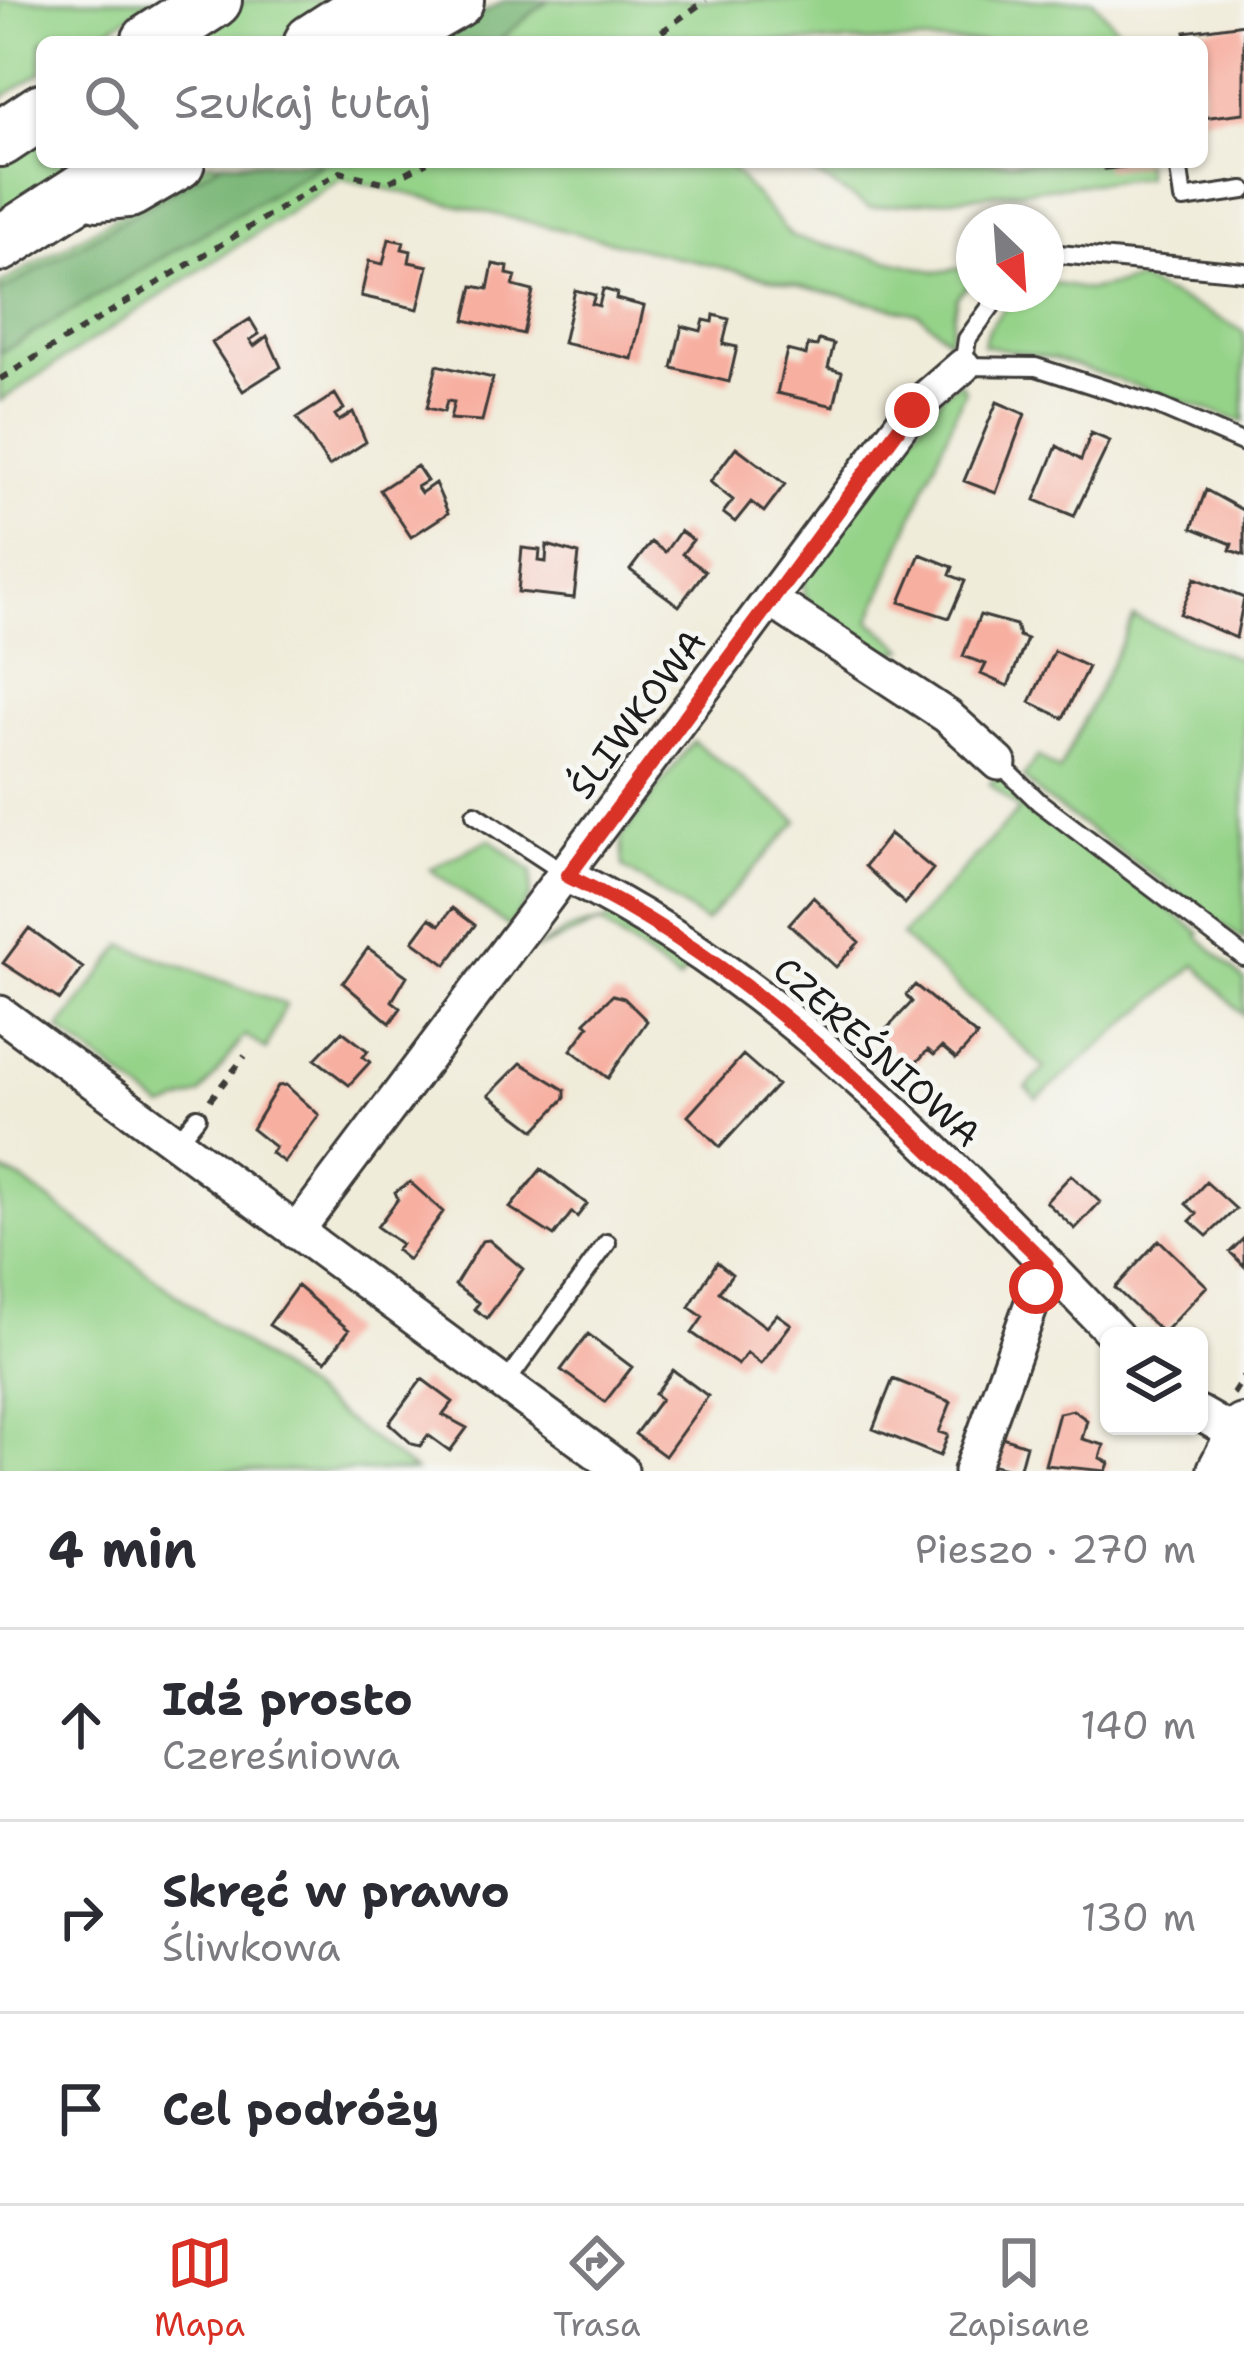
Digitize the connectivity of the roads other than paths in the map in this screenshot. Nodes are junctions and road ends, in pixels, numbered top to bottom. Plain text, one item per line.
1 (214, 0) edge
2 (377, 0) edge
3 (456, 0) edge
4 (158, 36) edge
5 (322, 36) edge
6 (393, 36) edge
7 (36, 115) edge
8 (0, 139) edge
9 (118, 168) edge
10 (167, 168) edge
11 (1179, 168) edge
12 (1244, 190) edge
13 (77, 194) junction
14 (0, 244) edge
15 (1064, 254) edge
16 (1244, 272) edge
17 (987, 312) edge
18 (963, 366) junction
19 (1244, 443) edge
20 (772, 602) junction
21 (999, 763) joint
22 (475, 814) dead end
23 (568, 876) junction
24 (1244, 957) edge
25 (0, 1013) edge
26 (296, 1232) junction
27 (607, 1243) dead end
28 (1046, 1264) junction
29 (1107, 1327) edge
30 (506, 1383) junction
31 (621, 1470) edge
32 (970, 1471) edge

1 - 4 main road
2 - 5 main road
3 - 6 main road
7 - 8 main road
9 - 13 main road
10 - 13 main road
11 - 12 lane
13 - 14 main road
15 - 16 lane
17 - 18 lane
18 - 19 lane
18 - 20 street, ŚLIWKOWA
20 - 21 street
20 - 23 street, ŚLIWKOWA
21 - 24 lane
22 - 23 lane
23 - 26 street
23 - 28 street, CZEREŚNIOWA
25 - 26 street
26 - 30 street
27 - 30 lane
28 - 29 street, CZEREŚNIOWA
28 - 32 street
30 - 31 street

